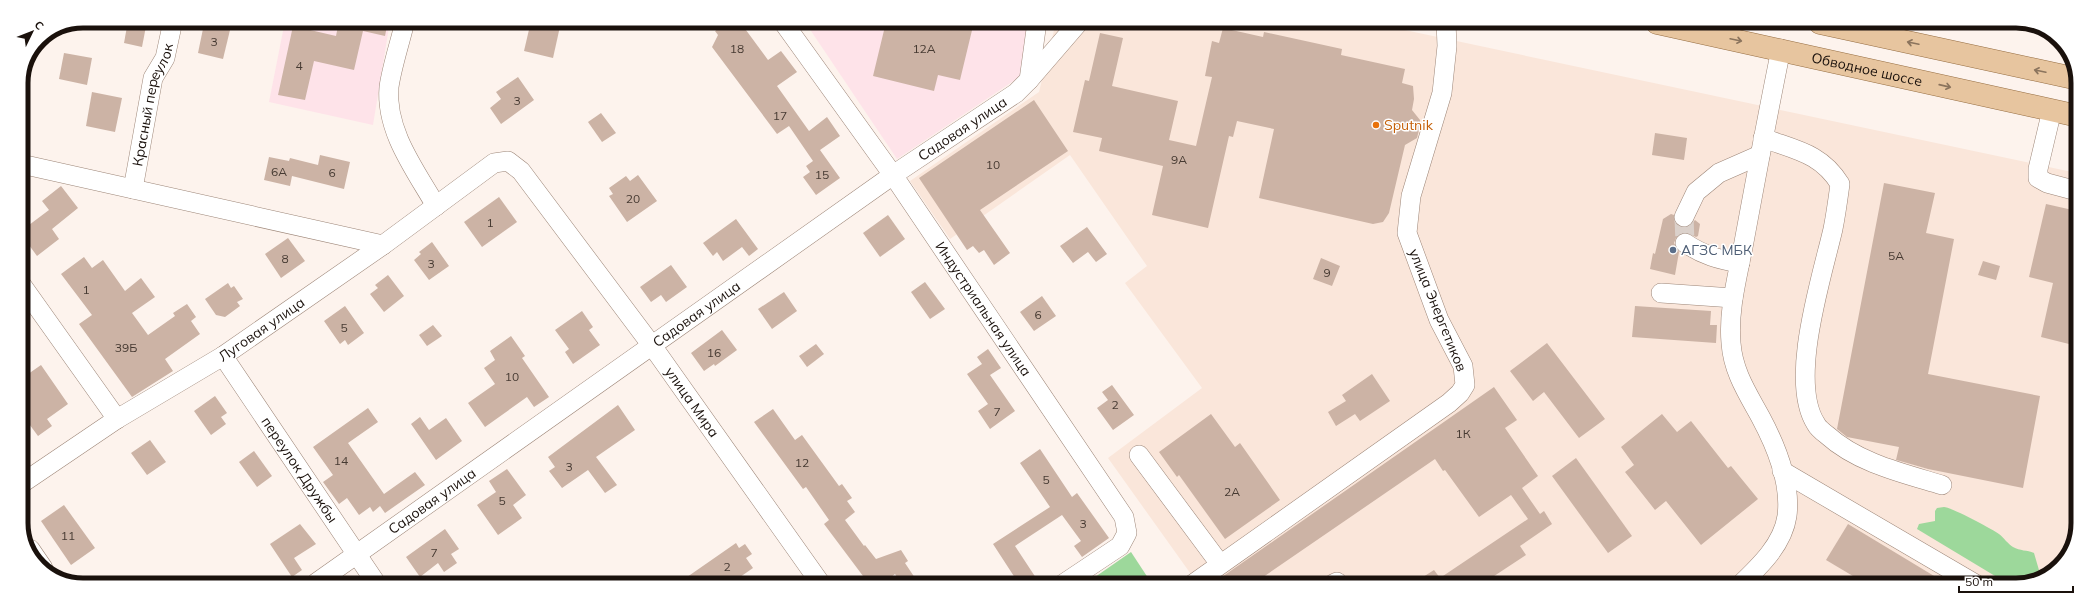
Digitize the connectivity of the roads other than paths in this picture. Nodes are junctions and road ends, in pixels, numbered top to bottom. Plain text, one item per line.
1 (171, 28) edge
2 (403, 28) edge
3 (787, 28) edge
4 (1036, 28) edge
5 (1074, 28) edge
6 (1446, 28) edge
7 (1681, 28) edge
8 (1843, 28) edge
9 (1781, 49) junction
10 (2071, 77) edge
11 (1029, 80) junction
12 (2052, 110) junction
13 (2071, 114) edge
14 (1761, 147) junction
15 (494, 163) joint
16 (28, 166) edge
17 (893, 176) junction
18 (133, 189) junction
19 (2071, 189) edge
20 (436, 206) junction
21 (1684, 217) tunnel mouth
22 (1685, 243) dead end
23 (383, 245) junction
24 (1740, 263) junction
25 (1661, 293) dead end
26 (28, 294) edge
27 (1733, 298) junction
28 (653, 347) junction
29 (222, 356) junction
30 (117, 419) junction
31 (1139, 455) dead end
32 (1782, 471) junction
33 (28, 479) edge
34 (1942, 484) dead end
35 (356, 555) junction
36 (1220, 564) junction
37 (323, 578) edge
38 (372, 578) edge
39 (812, 578) edge
40 (1072, 578) edge
41 (1201, 578) edge
42 (1747, 578) edge
43 (1965, 578) edge

1 - 18 street, Красный переулок
2 - 20 street
3 - 17 street, Индустриальная улица
4 - 11 street
5 - 11 street, Садовая улица
6 - 36 street, улица Энергетиков
7 -> 9 main road, Обводное шоссе
10 -> 8 main road
9 -> 12 main road, Обводное шоссе
9 - 14 street
11 - 17 street, Садовая улица
12 - 13 main road, Обводное шоссе
12 - 19 street
14 - 21 street
14 - 24 street
14 - 34 street
15 - 20 street, Луговая улица
15 - 28 street, улица Мира
16 - 18 street
17 - 28 street, Садовая улица
17 - 40 street, Индустриальная улица
18 - 23 street
20 - 23 street, Луговая улица
22 - 24 street
23 - 29 street, Луговая улица
24 - 27 street
25 - 27 street
26 - 30 street
27 - 32 street
28 - 35 street, Садовая улица
28 - 39 street, улица Мира
29 - 30 street, Луговая улица
29 - 35 street, переулок Дружбы
30 - 33 street, Луговая улица
31 - 36 street
32 - 42 street
32 - 43 street
35 - 37 street, Садовая улица
35 - 38 street, переулок Дружбы
36 - 41 street, улица Энергетиков

